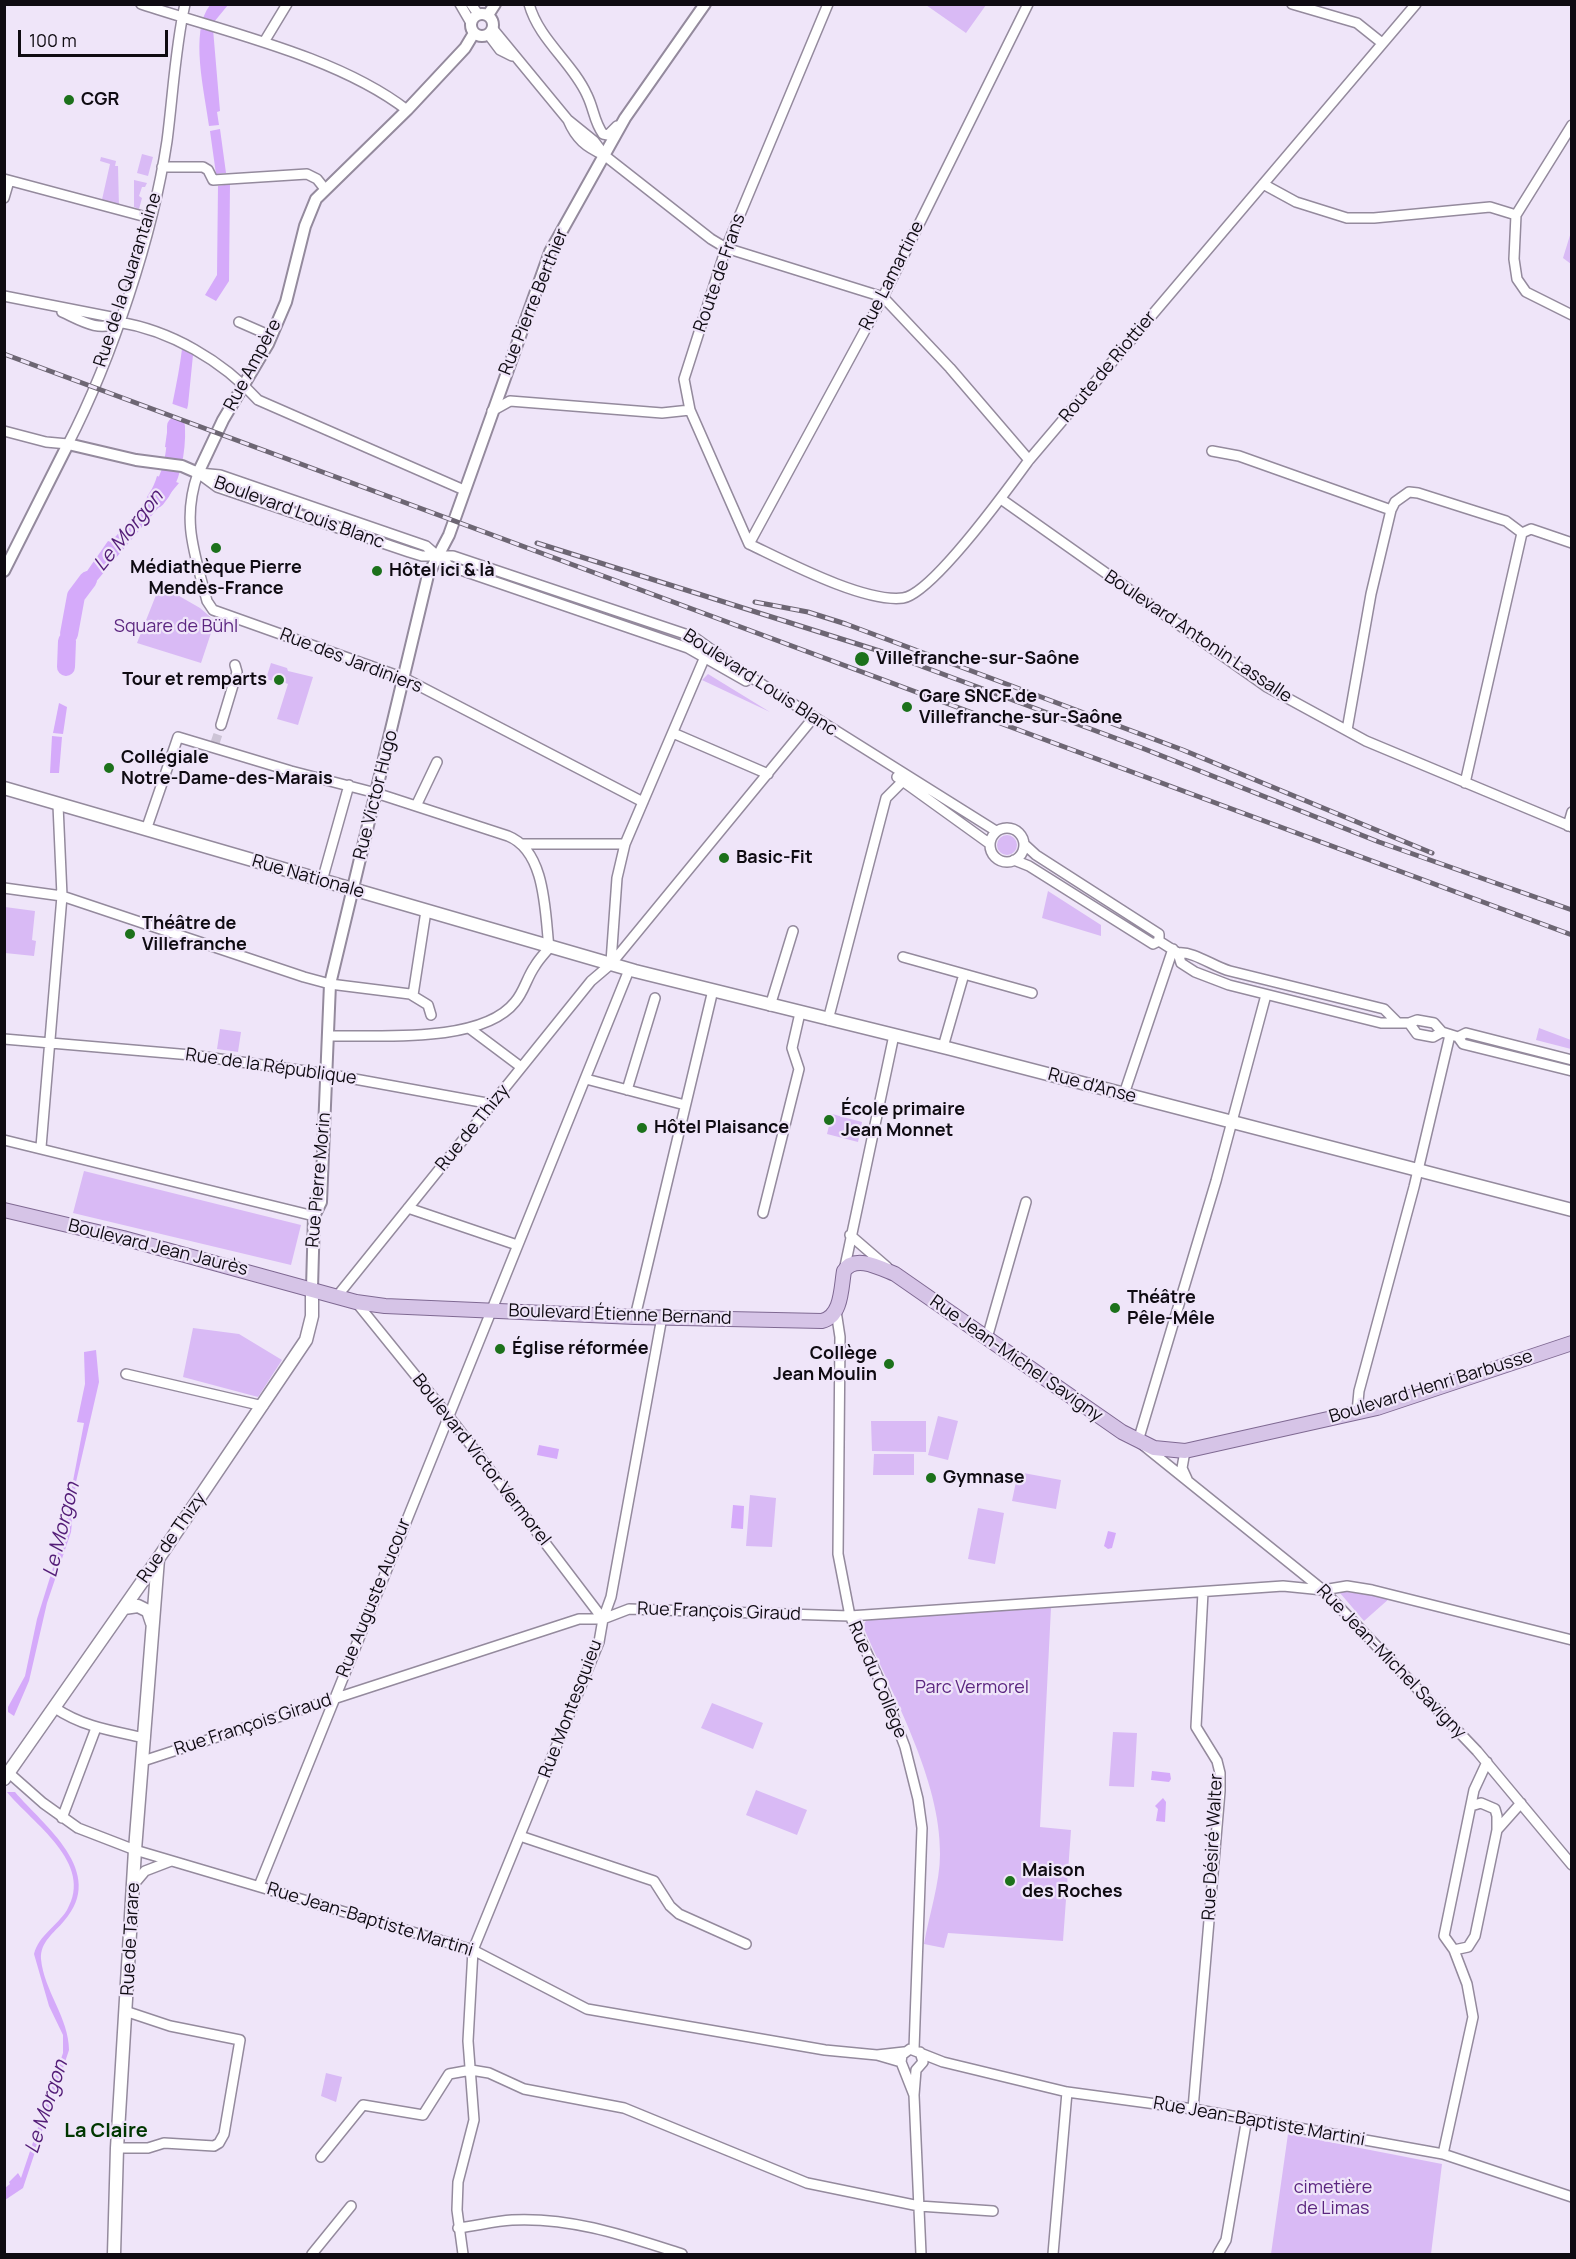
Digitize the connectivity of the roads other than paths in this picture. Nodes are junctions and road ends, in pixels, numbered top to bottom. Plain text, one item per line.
1 (141, 4) edge
2 (184, 4) edge
3 (287, 4) edge
4 (459, 4) edge
5 (471, 4) edge
6 (495, 4) edge
7 (529, 4) edge
8 (705, 4) edge
9 (828, 4) edge
10 (1028, 4) edge
11 (1292, 4) edge
12 (1416, 4) edge
13 (182, 18) junction
14 (478, 21) junction
15 (490, 32) junction
16 (264, 42) junction
17 (1382, 43) junction
18 (407, 110) junction
19 (625, 118) junction
20 (1572, 125) edge
21 (604, 155) junction
22 (162, 167) junction
23 (7, 180) edge
24 (1263, 184) junction
25 (325, 189) junction
26 (4, 198) edge
27 (1516, 215) junction
28 (150, 218) junction
29 (726, 248) junction
30 (4, 296) edge
31 (883, 297) junction
32 (1572, 315) edge
33 (118, 322) junction
34 (239, 322) dead end
35 (271, 336) junction
36 (243, 384) junction
37 (690, 410) junction
38 (491, 411) junction
39 (4, 431) edge
40 (68, 444) junction
41 (1212, 451) dead end
42 (1029, 460) junction
43 (198, 473) junction
44 (464, 490) junction
45 (1001, 499) junction
46 (1391, 510) junction
47 (1522, 533) junction
48 (1572, 543) edge
49 (748, 544) junction
50 (437, 555) junction
51 (4, 572) edge
52 (709, 648) junction
53 (704, 657) junction
54 (235, 665) dead end
55 (404, 678) junction
56 (813, 719) junction
57 (221, 725) tunnel mouth
58 (1347, 730) junction
59 (673, 733) junction
60 (437, 762) dead end
61 (768, 774) junction
62 (903, 781) junction
63 (1465, 783) junction
64 (349, 785) junction
65 (4, 788) edge
66 (375, 793) junction
67 (643, 802) junction
68 (58, 805) junction
69 (417, 806) junction
70 (1572, 812) edge
71 (1570, 826) edge
72 (146, 830) junction
73 (996, 831) junction
74 (523, 844) junction
75 (625, 844) junction
76 (990, 844) junction
77 (1024, 844) junction
78 (1014, 860) junction
79 (322, 881) junction
80 (4, 888) edge
81 (352, 890) junction
82 (62, 896) junction
83 (426, 911) junction
84 (793, 931) dead end
85 (1159, 941) junction
86 (549, 948) junction
87 (1176, 951) junction
88 (903, 957) dead end
89 (611, 964) junction
90 (629, 970) junction
91 (964, 974) junction
92 (330, 984) junction
93 (713, 990) junction
94 (1032, 993) dead end
95 (412, 995) junction
96 (1266, 995) junction
97 (655, 998) dead end
98 (770, 1006) junction
99 (800, 1013) junction
100 (431, 1015) dead end
101 (828, 1020) junction
102 (1397, 1023) junction
103 (1409, 1023) junction
104 (469, 1028) junction
105 (894, 1035) junction
106 (1450, 1035) junction
107 (328, 1036) junction
108 (4, 1040) edge
109 (49, 1043) junction
110 (943, 1047) junction
111 (1572, 1059) edge
112 (521, 1067) junction
113 (1572, 1071) edge
114 (327, 1074) junction
115 (586, 1078) junction
116 (627, 1090) junction
117 (1124, 1094) junction
118 (492, 1104) junction
119 (685, 1105) junction
120 (1231, 1121) junction
121 (4, 1140) edge
122 (41, 1148) junction
123 (1418, 1171) junction
124 (1026, 1202) dead end
125 (408, 1208) junction
126 (4, 1210) edge
127 (1572, 1210) edge
128 (763, 1213) dead end
129 (314, 1216) junction
130 (850, 1235) junction
131 (517, 1245) junction
132 (844, 1271) junction
133 (896, 1274) junction
134 (312, 1288) junction
135 (338, 1295) junction
136 (356, 1302) junction
137 (490, 1311) junction
138 (836, 1311) junction
139 (635, 1317) junction
140 (662, 1317) junction
141 (987, 1338) junction
142 (1572, 1343) edge
143 (126, 1374) dead end
144 (263, 1406) junction
145 (1358, 1412) junction
146 (448, 1415) junction
147 (1138, 1441) junction
148 (1179, 1451) junction
149 (1188, 1481) junction
150 (158, 1559) junction
151 (1306, 1576) junction
152 (1283, 1586) junction
153 (1323, 1590) junction
154 (1203, 1592) junction
155 (124, 1608) junction
156 (850, 1616) junction
157 (603, 1619) junction
158 (153, 1624) junction
159 (1572, 1640) edge
160 (334, 1698) junction
161 (55, 1708) junction
162 (96, 1728) junction
163 (146, 1738) junction
164 (143, 1761) junction
165 (1487, 1762) junction
166 (7, 1776) edge
167 (1521, 1803) junction
168 (1471, 1806) junction
169 (62, 1818) junction
170 (1497, 1830) junction
171 (520, 1836) junction
172 (135, 1850) junction
173 (173, 1861) junction
174 (1572, 1865) edge
175 (134, 1884) junction
176 (259, 1886) junction
177 (746, 1944) dead end
178 (473, 1950) junction
179 (1454, 1950) junction
180 (128, 2012) junction
181 (912, 2051) junction
182 (877, 2055) junction
183 (943, 2062) junction
184 (903, 2066) junction
185 (919, 2068) junction
186 (471, 2070) junction
187 (1067, 2092) junction
188 (914, 2095) junction
189 (1193, 2109) junction
190 (1247, 2118) junction
191 (117, 2148) junction
192 (1443, 2154) junction
193 (321, 2157) dead end
194 (1572, 2197) edge
195 (351, 2206) dead end
196 (919, 2206) junction
197 (993, 2211) dead end
198 (458, 2228) junction
199 (114, 2254) edge
200 (312, 2254) edge
201 (463, 2254) edge
202 (682, 2254) edge
203 (921, 2254) edge
204 (1053, 2254) edge
205 (1218, 2254) edge

1 - 13 street
2 - 13 street, Rue de la Quarantaine
3 - 16 street
4 - 14 street
5 - 14 street
6 - 14 street, Rue Ampère
7 - 19 street
8 - 19 street, Rue Pierre Berthier
9 - 29 street, Route de Frans
10 - 31 street, Rue Lamartine
11 - 17 street
12 - 17 street, Route de Riottier
13 - 16 street
13 - 22 street, Rue de la Quarantaine
14 - 15 street
14 - 15 street
14 - 18 street, Rue Ampère
15 - 21 street
16 - 18 street
17 - 24 street, Route de Riottier
18 - 25 street, Rue Ampère
19 - 21 street, Rue Pierre Berthier
20 - 27 street
21 - 29 street
21 - 38 street, Rue Pierre Berthier
22 - 25 street
22 - 28 street, Rue de la Quarantaine
23 - 26 street
23 - 28 street
24 - 27 street
24 - 42 street, Route de Riottier
25 - 35 street, Rue Ampère
27 - 32 street
28 - 33 street, Rue de la Quarantaine
29 - 31 street
29 - 37 street, Route de Frans
30 - 33 street
31 - 42 street
31 - 49 street, Rue Lamartine
33 - 36 street
33 - 40 street, Rue de la Quarantaine
34 - 35 street
35 - 36 street, Rue Ampère
36 - 43 street, Rue Ampère
36 - 44 street
37 - 38 street
37 - 49 street, Route de Frans
38 - 44 street, Rue Pierre Berthier
39 - 40 street, Boulevard Louis Blanc
40 - 43 street, Boulevard Louis Blanc
40 - 51 street
41 - 46 street
42 - 45 street, Route de Riottier
43 - 50 street, Boulevard Louis Blanc
43 - 55 street, Rue des Jardiniers
44 - 50 street, Rue Pierre Berthier
45 - 49 street, Route de Riottier
45 - 58 street, Boulevard Antonin Lassalle
46 - 47 street
46 - 58 street
47 - 48 street
47 - 63 street
50 - 52 street, Boulevard Louis Blanc
50 - 53 street, Boulevard Louis Blanc
50 - 55 street, Rue Victor Hugo
52 - 53 street
52 - 56 street, Boulevard Louis Blanc
53 - 56 street, Boulevard Louis Blanc
53 - 59 street
54 - 57 street
55 - 66 street, Rue Victor Hugo
55 - 67 street, Rue des Jardiniers
56 - 61 street, Rue de Thizy
56 - 62 street, Boulevard Louis Blanc
56 - 73 street, Boulevard Louis Blanc
58 - 63 street, Boulevard Antonin Lassalle
59 - 61 street
59 - 67 street
60 - 69 street
61 - 89 street, Rue de Thizy
62 - 76 street, Boulevard Louis Blanc
62 - 101 street
63 - 71 street, Boulevard Antonin Lassalle
64 - 66 street
64 - 72 street
64 - 79 street
65 - 68 main road, Rue Nationale
66 - 69 street
66 - 81 street, Rue Victor Hugo
67 - 75 street
68 - 72 main road, Rue Nationale
68 - 82 street
69 - 74 street
70 - 71 street
72 - 79 main road, Rue Nationale
73 - 76 street
73 - 77 street
74 - 75 street
74 - 86 street
75 - 89 street
76 - 78 street
77 - 78 street
77 - 85 street
78 - 85 street
79 - 81 main road, Rue Nationale
80 - 82 street
81 - 83 main road, Rue Nationale
81 - 92 street, Rue Victor Hugo
82 - 92 street
82 - 109 street
83 - 86 main road, Rue Nationale
83 - 95 street
84 - 98 street
85 - 87 street
86 - 89 main road, Rue Nationale
86 - 104 street
87 - 96 street
87 - 102 street
87 - 117 street
88 - 91 street
89 - 90 main road, Rue d'Anse
89 - 112 street, Rue de Thizy
90 - 93 main road, Rue d'Anse
90 - 115 street, Rue Auguste Aucour
91 - 94 street
91 - 110 street
92 - 95 street
92 - 107 street, Rue Victor Hugo
93 - 98 main road, Rue d'Anse
93 - 119 street
95 - 100 street
96 - 102 street
96 - 120 street
97 - 116 street
98 - 99 main road, Rue d'Anse
99 - 101 main road, Rue d'Anse
99 - 128 street
101 - 105 main road, Rue d'Anse
102 - 103 street
103 - 106 street
103 - 106 street
104 - 107 street
104 - 112 street
105 - 110 main road, Rue d'Anse
105 - 130 street
106 - 111 street
106 - 113 street
106 - 123 street
107 - 114 street, Rue Pierre Morin
108 - 109 street, Rue de la République
109 - 114 street, Rue de la République
109 - 122 street
110 - 117 main road, Rue d'Anse
112 - 118 street, Rue de Thizy
114 - 118 street, Rue de la République
114 - 129 street, Rue Pierre Morin
115 - 116 street
115 - 131 street, Rue Auguste Aucour
116 - 119 street
117 - 120 main road, Rue d'Anse
118 - 125 street, Rue de Thizy
119 - 139 street
120 - 123 main road, Rue d'Anse
120 - 147 street
121 - 122 street
122 - 129 street
123 - 127 main road, Rue d'Anse
123 - 145 street
124 - 141 street
125 - 131 street
125 - 135 street, Rue de Thizy
126 - 134 main road, Boulevard Jean Jaurès
129 - 134 street, Rue Pierre Morin
130 - 132 street
130 - 133 street, Rue Jean-Michel Savigny
131 - 137 street, Rue Auguste Aucour
132 - 133 main road, Rue Jean-Michel Savigny
132 - 138 main road
133 - 141 main road, Rue Jean-Michel Savigny
134 - 135 main road, Boulevard Jean Jaurès
134 - 144 main road, Rue de Thizy
135 - 136 main road, Boulevard Étienne Bernand
136 - 137 main road, Boulevard Étienne Bernand
136 - 146 street, Boulevard Victor Vermorel
137 - 139 main road, Boulevard Étienne Bernand
137 - 146 street, Rue Auguste Aucour
138 - 140 main road, Boulevard Étienne Bernand
138 - 156 street, Rue du Collège
139 - 140 main road, Boulevard Étienne Bernand
140 - 157 street, Rue Montesquieu
141 - 147 main road, Rue Jean-Michel Savigny
142 - 145 main road, Boulevard Henri Barbusse
143 - 144 street
144 - 150 main road, Rue de Thizy
145 - 148 main road, Boulevard Henri Barbusse
146 - 157 street, Boulevard Victor Vermorel
146 - 160 street, Rue Auguste Aucour
147 - 148 main road, Rue Jean-Michel Savigny
147 - 149 street, Rue Jean-Michel Savigny
148 - 149 street
149 - 151 street, Rue Jean-Michel Savigny
150 - 155 main road, Rue de Thizy
150 - 158 main road, Rue de Tarare
151 - 152 street, Rue François Giraud
151 - 153 street, Rue Jean-Michel Savigny
152 - 153 street, Rue François Giraud
152 - 154 street, Rue François Giraud
153 - 159 street, Rue François Giraud
153 - 165 street, Rue Jean-Michel Savigny
154 - 156 street, Rue François Giraud
154 - 189 street, Rue Désiré Walter
155 - 158 main road
155 - 161 main road, Rue de Thizy
156 - 157 street, Rue François Giraud
156 - 181 street, Rue du Collège
157 - 160 street, Rue François Giraud
157 - 171 street, Rue Montesquieu
158 - 163 main road, Rue de Tarare
160 - 164 street, Rue François Giraud
160 - 176 street, Rue Auguste Aucour
161 - 162 street
161 - 166 main road, Rue de Thizy
162 - 163 street
162 - 169 street
163 - 164 main road, Rue de Tarare
164 - 172 main road, Rue de Tarare
165 - 167 street, Rue Jean-Michel Savigny
165 - 168 street
166 - 169 street, Rue Jean-Baptiste Martini
167 - 170 street
167 - 174 street, Rue Jean-Michel Savigny
168 - 170 street
168 - 179 street
169 - 172 street, Rue Jean-Baptiste Martini
170 - 179 street
171 - 177 street
171 - 178 street, Rue Montesquieu
172 - 173 street, Rue Jean-Baptiste Martini
172 - 175 main road, Rue de Tarare
173 - 175 street
173 - 176 street, Rue Jean-Baptiste Martini
175 - 180 main road, Rue de Tarare
176 - 178 street, Rue Jean-Baptiste Martini
178 - 182 street, Rue Jean-Baptiste Martini
178 - 186 street, Rue Montesquieu
179 - 192 street
180 - 191 main road, Rue de Tarare
180 - 191 street
181 - 182 street, Rue Jean-Baptiste Martini
181 - 183 street, Rue Jean-Baptiste Martini
181 - 184 street
181 - 185 street
182 - 184 street, Rue Jean-Baptiste Martini
183 - 185 street, Rue Jean-Baptiste Martini
183 - 187 street, Rue Jean-Baptiste Martini
184 - 185 street, Rue Jean-Baptiste Martini
184 - 188 street
185 - 188 street
186 - 193 street
186 - 196 street
186 - 198 street, Rue Montesquieu
187 - 189 street, Rue Jean-Baptiste Martini
187 - 204 street
188 - 196 street
189 - 190 street, Rue Jean-Baptiste Martini
190 - 192 street, Rue Jean-Baptiste Martini
190 - 205 street
191 - 199 main road, Rue de Tarare
192 - 194 street, Rue Jean-Baptiste Martini
195 - 200 street
196 - 197 street
196 - 203 street
198 - 201 street, Rue Montesquieu
198 - 202 street

